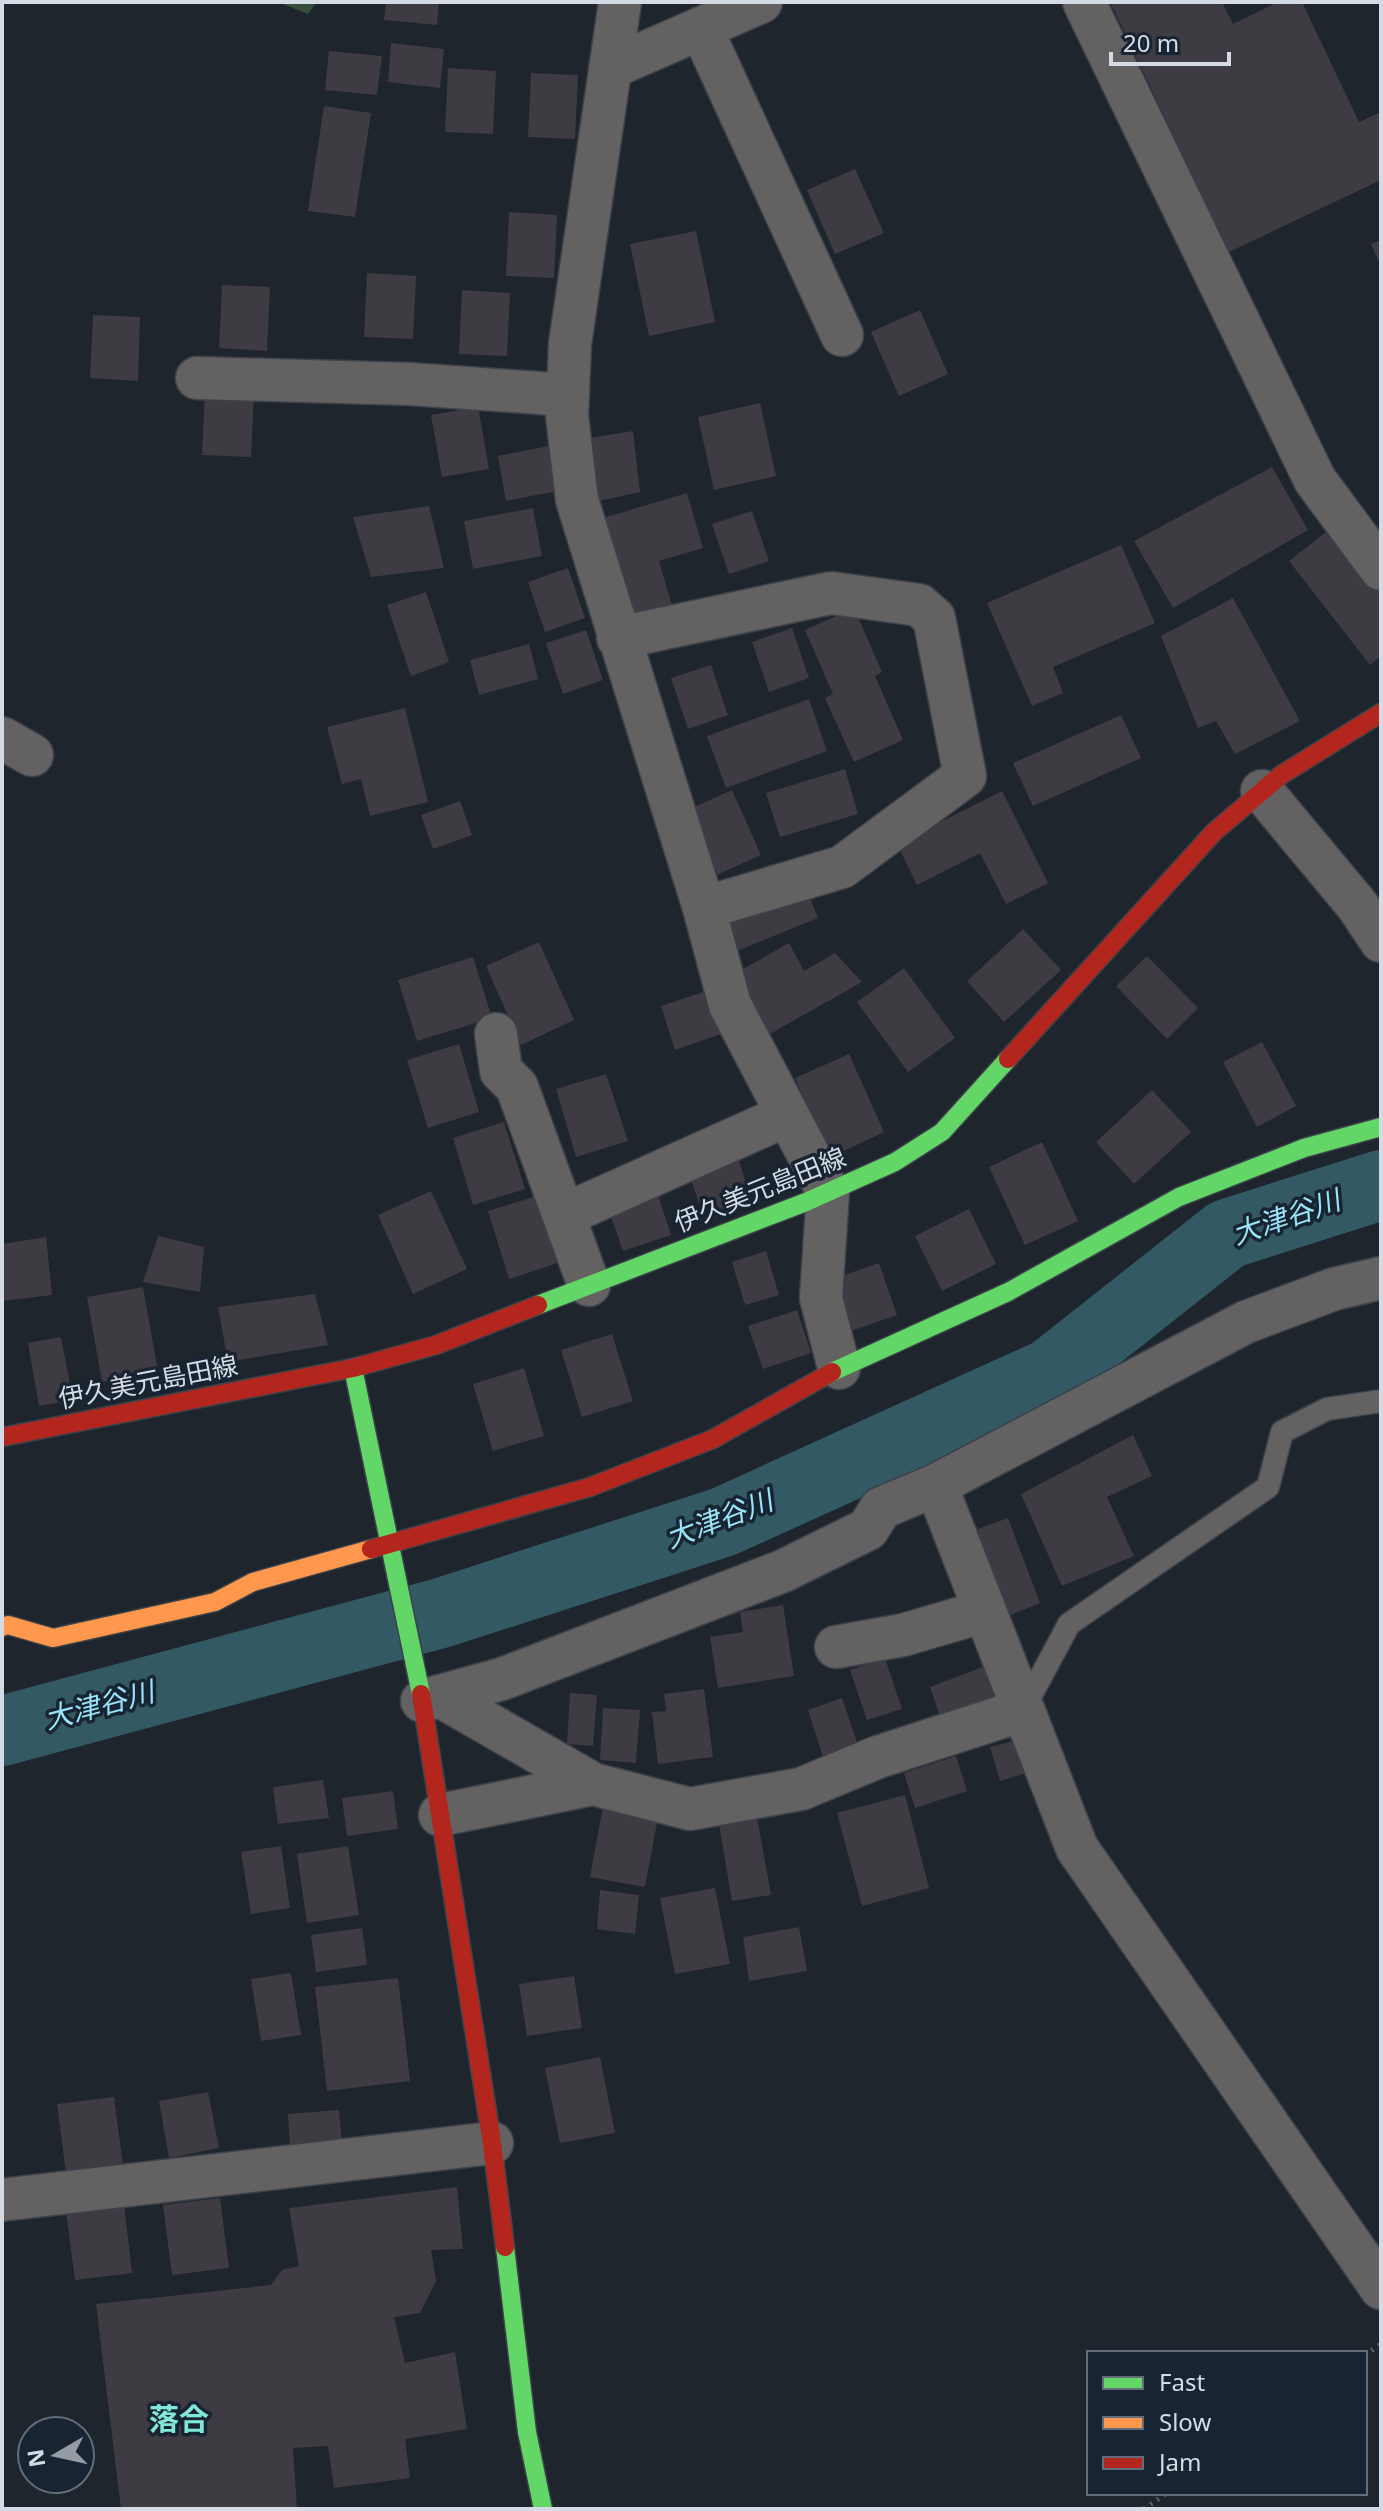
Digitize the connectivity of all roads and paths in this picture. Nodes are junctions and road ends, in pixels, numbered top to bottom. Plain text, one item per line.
1 (620, 2) edge
2 (761, 2) edge
3 (1084, 2) edge
4 (701, 28) junction
5 (610, 68) junction
6 (842, 335) dead end
7 (197, 378) dead end
8 (568, 395) junction
9 (1381, 569) edge
10 (618, 638) junction
11 (1381, 713) edge
12 (1262, 791) junction
13 (704, 908) junction
14 (1381, 941) edge
15 (496, 1034) dead end
16 (787, 1115) junction
17 (1381, 1127) edge
18 (828, 1192) junction
19 (564, 1215) junction
20 (1381, 1278) edge
21 (589, 1285) junction
22 (353, 1368) junction
23 (839, 1368) junction
24 (1381, 1401) edge
25 (2, 1437) edge
26 (936, 1485) junction
27 (391, 1544) junction
28 (985, 1611) junction
29 (2, 1627) edge
30 (836, 1647) dead end
31 (426, 1695) junction
32 (1023, 1710) junction
33 (593, 1784) junction
34 (440, 1815) junction
35 (492, 2143) junction
36 (2, 2200) edge
37 (1381, 2288) edge
38 (1164, 2495) edge
39 (543, 2509) edge
40 (1144, 2509) edge

1 - 5 street
2 - 4 street
3 - 9 street
4 - 5 street
4 - 6 street
5 - 8 street
7 - 8 street
8 - 10 street
10 - 13 street
10 - 13 street
11 - 12 street, 伊久美元島田線
12 - 14 street
12 - 18 street, 伊久美元島田線
13 - 16 street
15 - 19 street
16 - 18 street
16 - 19 street
17 - 23 street
18 - 21 street, 伊久美元島田線
18 - 23 street
19 - 21 street
20 - 26 street
21 - 22 street, 伊久美元島田線
22 - 25 street, 伊久美元島田線
22 - 27 street
23 - 27 street
24 - 32 lane
26 - 28 street
26 - 31 street
27 - 29 street
27 - 31 street
28 - 30 street
28 - 32 street
31 - 33 street
31 - 34 street
32 - 33 street
32 - 37 street
33 - 34 street
34 - 35 street
35 - 36 street
35 - 39 street
38 - 40 path

